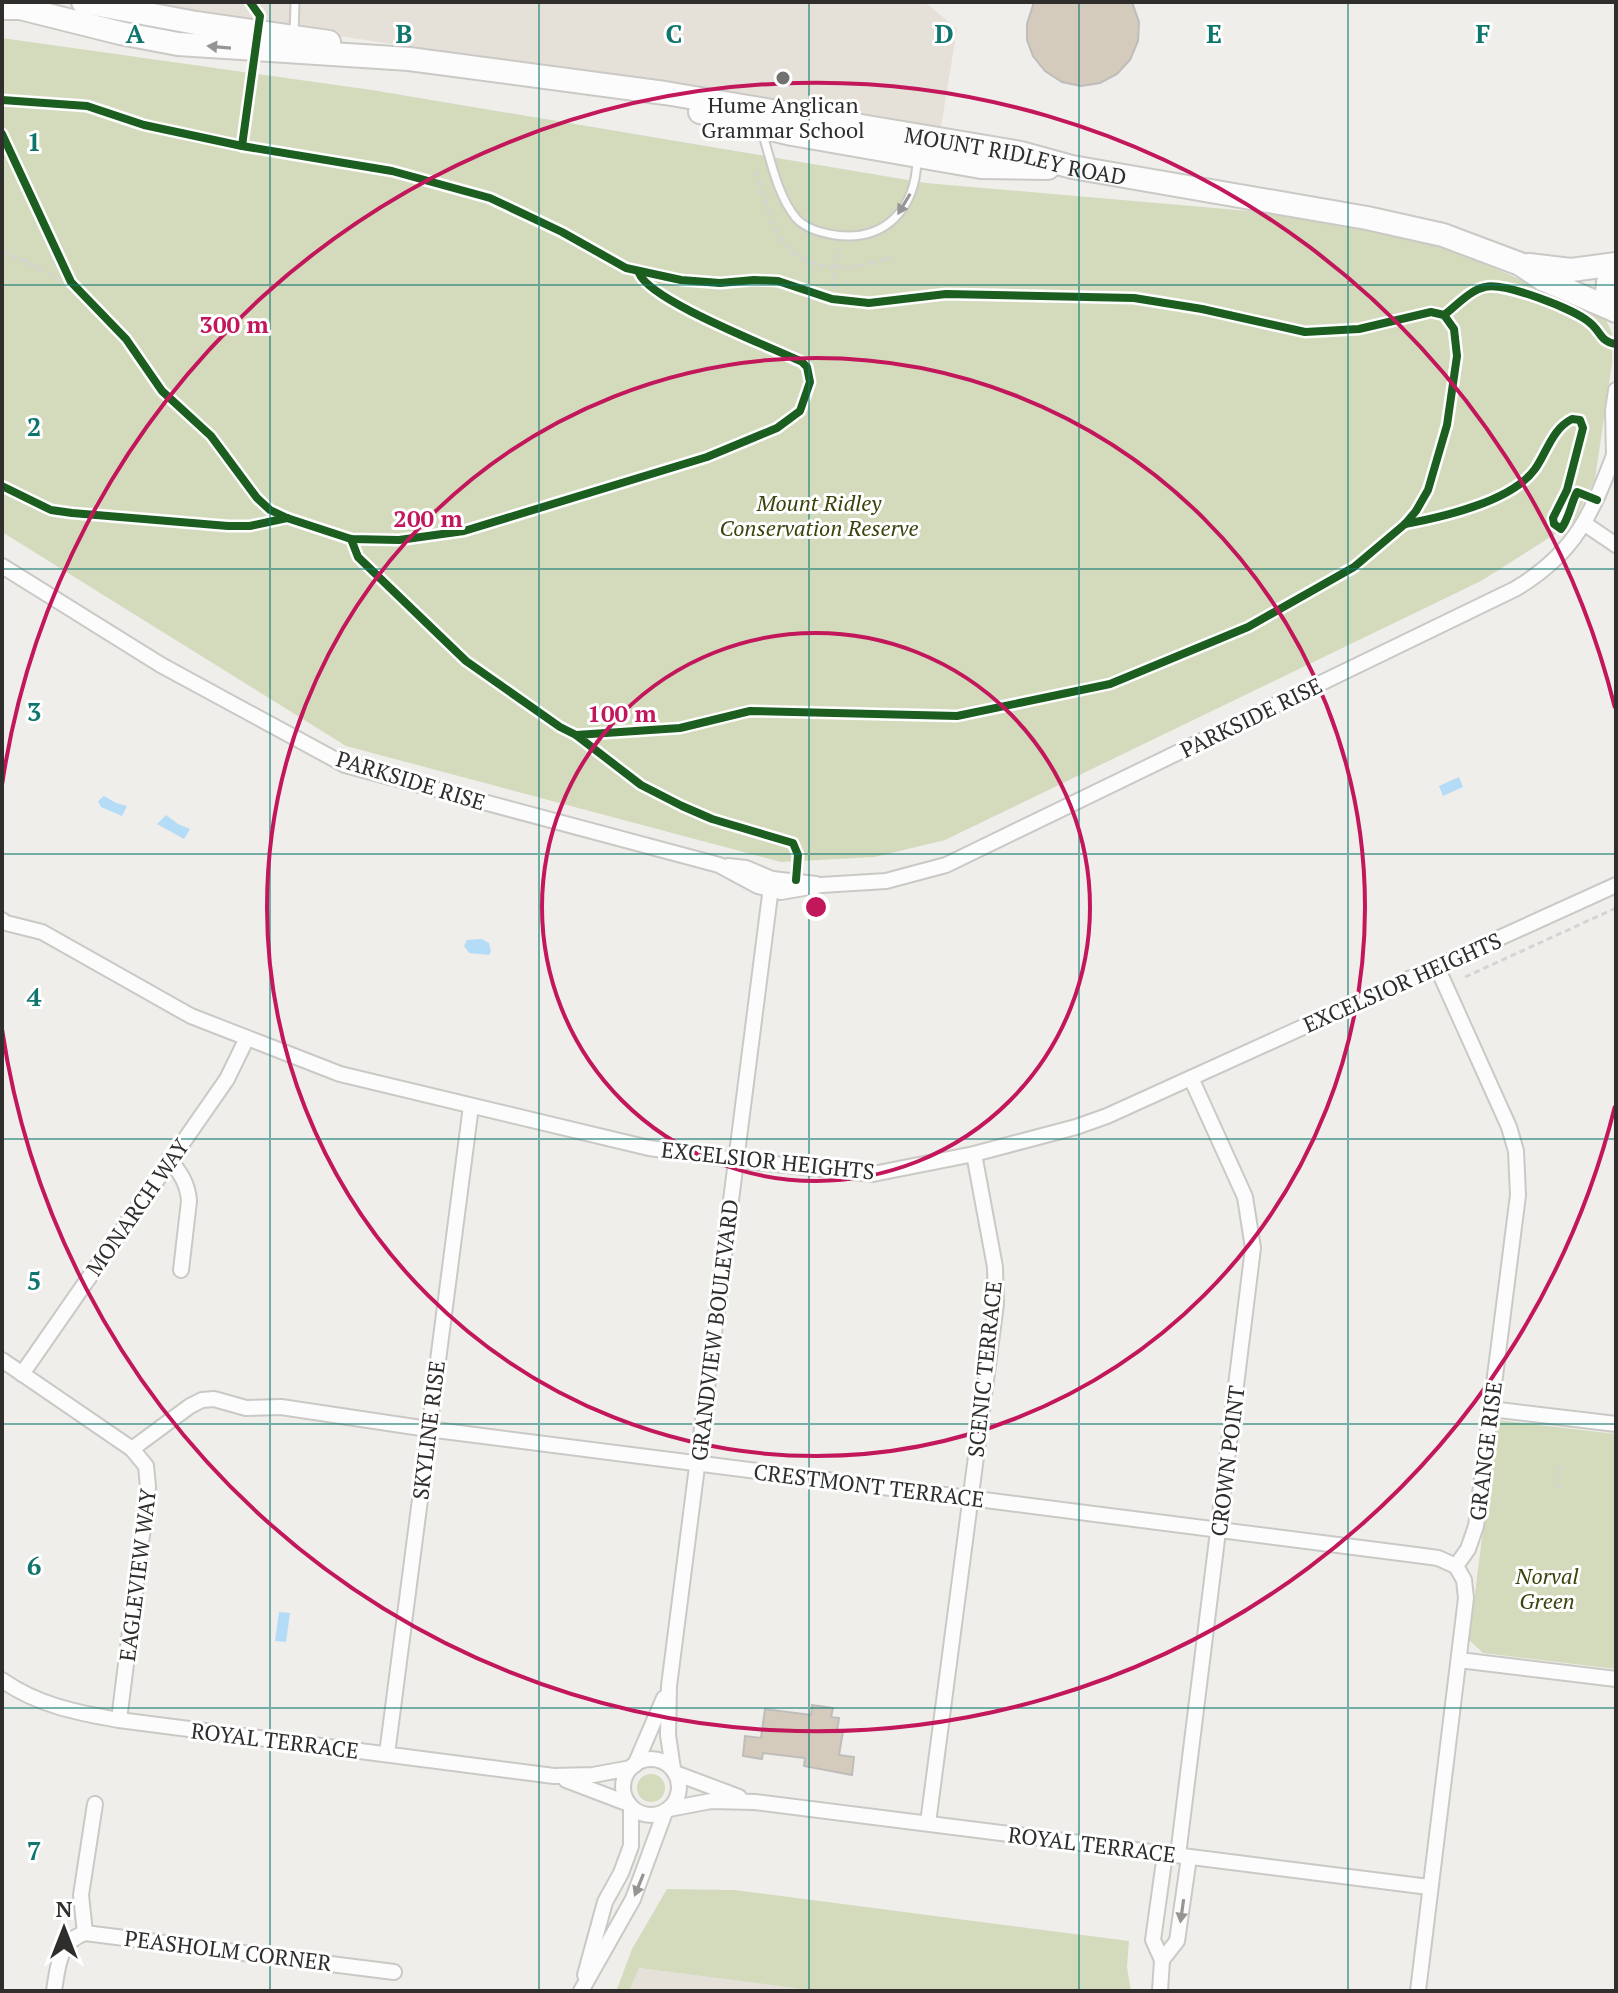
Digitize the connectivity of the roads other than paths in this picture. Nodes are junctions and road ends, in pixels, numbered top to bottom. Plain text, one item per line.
1 (83, 2) edge
2 (295, 2) edge
3 (2, 8) edge
4 (294, 36) junction
5 (409, 59) junction
6 (594, 85) junction
7 (761, 128) junction
8 (903, 133) junction
9 (917, 155) junction
10 (1072, 167) junction
11 (1520, 264) junction
12 (1616, 265) edge
13 (1615, 310) edge
14 (1616, 390) edge
15 (1615, 452) edge
16 (1585, 524) junction
17 (1616, 545) edge
18 (2, 566) edge
19 (771, 885) junction
20 (1616, 885) edge
21 (3, 924) edge
22 (1437, 967) junction
23 (247, 1038) junction
24 (1191, 1078) junction
25 (471, 1106) junction
26 (974, 1154) junction
27 (169, 1159) junction
28 (735, 1160) junction
29 (181, 1270) dead end
30 (2, 1360) edge
31 (22, 1374) junction
32 (1491, 1409) junction
33 (1616, 1424) edge
34 (428, 1429) junction
35 (132, 1449) junction
36 (697, 1463) junction
37 (969, 1498) junction
38 (1219, 1530) junction
39 (1456, 1566) junction
40 (1459, 1660) junction
41 (1616, 1679) edge
42 (2, 1680) edge
43 (669, 1686) junction
44 (119, 1720) junction
45 (387, 1754) junction
46 (633, 1766) junction
47 (674, 1771) junction
48 (554, 1776) junction
49 (755, 1802) junction
50 (95, 1804) dead end
51 (630, 1805) junction
52 (667, 1810) junction
53 (928, 1823) junction
54 (1177, 1855) junction
55 (1429, 1887) junction
56 (85, 1933) junction
57 (1162, 1960) junction
58 (394, 1972) dead end
59 (54, 1991) edge
60 (1160, 1991) edge
61 (1418, 1991) edge

1 - 4 street, MOUNT RIDLEY ROAD
2 - 4 lane
5 -> 3 street, MOUNT RIDLEY ROAD
4 - 5 street, MOUNT RIDLEY ROAD
5 - 6 street, MOUNT RIDLEY ROAD
6 - 7 street
6 - 8 street, MOUNT RIDLEY ROAD
7 - 9 street
9 -> 7 lane
8 - 9 lane
8 - 10 street, MOUNT RIDLEY ROAD
9 - 10 street
10 - 11 street, MOUNT RIDLEY ROAD
11 - 12 street, MOUNT RIDLEY ROAD
11 - 13 street, MOUNT RIDLEY ROAD
12 - 13 street
14 - 15 street, PARKSIDE RISE
15 - 16 street, PARKSIDE RISE
16 - 17 street
16 - 19 street, PARKSIDE RISE
18 - 19 street, PARKSIDE RISE
19 - 28 street, GRANDVIEW BOULEVARD
20 - 22 street, EXCELSIOR HEIGHTS
21 - 23 street, EXCELSIOR HEIGHTS
22 - 24 street, EXCELSIOR HEIGHTS
22 - 32 street, GRANGE RISE
23 - 25 street, EXCELSIOR HEIGHTS
23 - 27 street, MONARCH WAY
24 - 26 street, EXCELSIOR HEIGHTS
24 - 38 street, CROWN POINT
25 - 28 street, EXCELSIOR HEIGHTS
25 - 34 street, SKYLINE RISE
26 - 28 street, EXCELSIOR HEIGHTS
26 - 37 street, SCENIC TERRACE
27 - 29 street
27 - 31 street, MONARCH WAY
28 - 36 street, GRANDVIEW BOULEVARD
30 - 31 street
31 - 35 street
32 - 33 street
32 - 39 street, GRANGE RISE
34 - 35 street, CRESTMONT TERRACE
34 - 36 street, CRESTMONT TERRACE
34 - 45 street, SKYLINE RISE
35 - 44 street, EAGLEVIEW WAY
36 - 37 street, CRESTMONT TERRACE
36 - 43 street, GRANDVIEW BOULEVARD
37 - 38 street, CRESTMONT TERRACE
37 - 53 street, SCENIC TERRACE
38 - 39 street, CRESTMONT TERRACE
38 - 54 street, CROWN POINT
39 - 40 street
40 - 41 street
40 - 55 street
42 - 44 street, ROYAL TERRACE
43 - 46 street, GRANDVIEW BOULEVARD
43 - 47 street, GRANDVIEW BOULEVARD
44 - 45 street, ROYAL TERRACE
45 - 48 street, ROYAL TERRACE
46 - 47 street
46 - 48 street, ROYAL TERRACE
46 - 51 street
47 - 49 street, ROYAL TERRACE
47 - 52 street
48 - 51 street, ROYAL TERRACE
49 - 52 street, ROYAL TERRACE
49 - 53 street, ROYAL TERRACE
50 - 56 street
51 - 52 street
52 -> 51 street
53 - 54 street, ROYAL TERRACE
54 - 55 street, ROYAL TERRACE
54 -> 57 street
54 - 57 street
55 - 61 street
56 - 58 street, PEASHOLM CORNER
56 - 59 street
57 - 60 street

